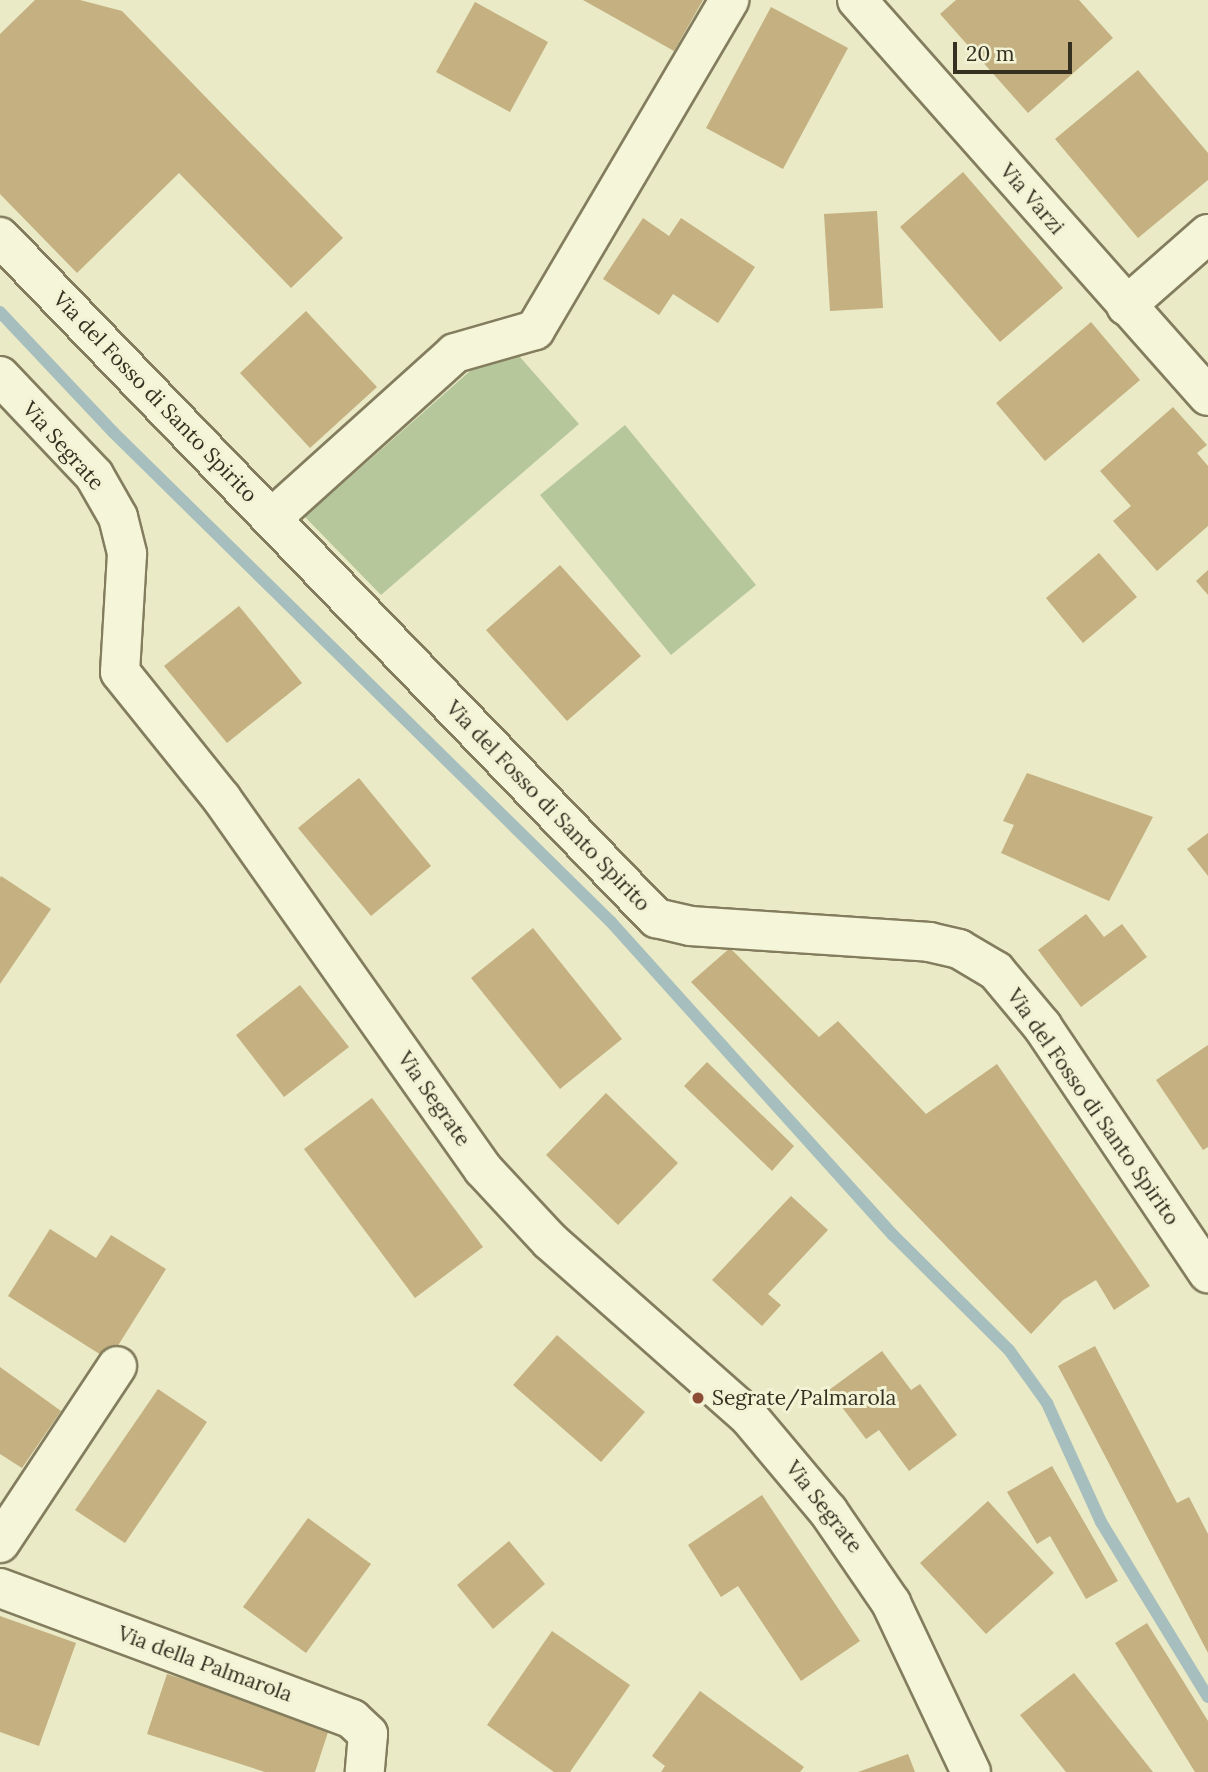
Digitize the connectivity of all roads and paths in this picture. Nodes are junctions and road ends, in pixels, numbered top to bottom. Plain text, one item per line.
1 (729, 0) edge
2 (857, 0) edge
3 (1208, 234) edge
4 (0, 237) edge
5 (1126, 306) junction
6 (0, 376) edge
7 (1208, 396) edge
8 (272, 518) junction
9 (1208, 1273) edge
10 (117, 1366) dead end
11 (0, 1543) edge
12 (0, 1588) edge
13 (365, 1772) edge
14 (971, 1772) edge

1 - 8 street
2 - 5 street, Via Varzi
3 - 5 street
4 - 8 street, Via del Fosso di Santo Spirito
5 - 7 street, Via Varzi
6 - 14 street, Via Segrate
8 - 9 street, Via del Fosso di Santo Spirito
10 - 11 street
12 - 13 street, Via della Palmarola

